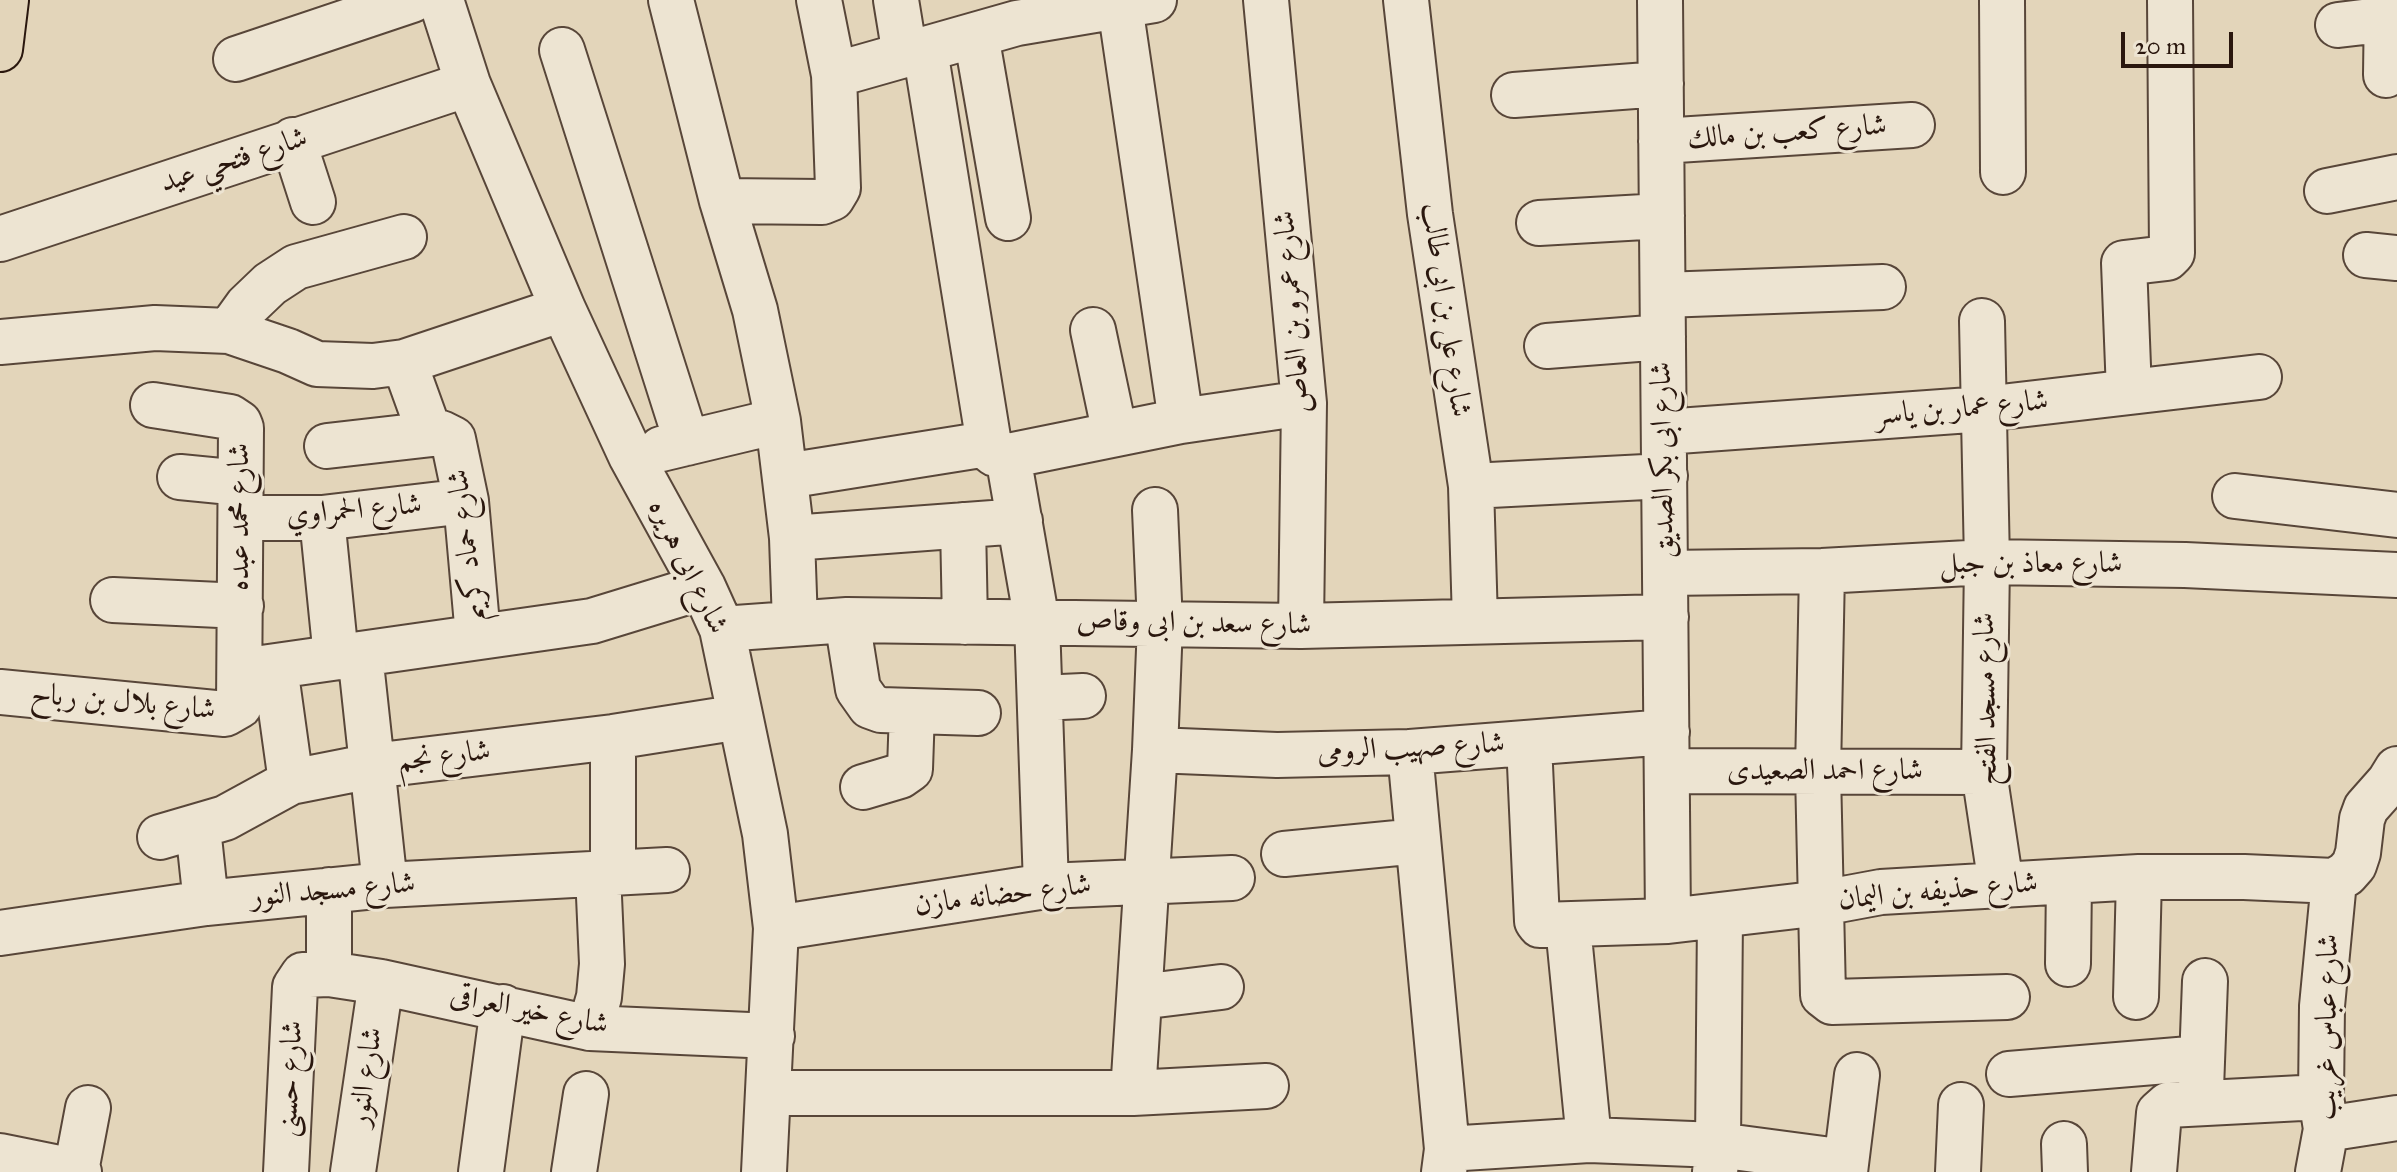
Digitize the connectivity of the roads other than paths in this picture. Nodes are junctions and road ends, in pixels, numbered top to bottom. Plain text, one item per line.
1 (6, 0) edge
2 (412, 0) edge
3 (441, 0) edge
4 (671, 0) edge
5 (819, 0) edge
6 (896, 0) edge
7 (1266, 0) edge
8 (1406, 0) edge
9 (1660, 0) edge
10 (2002, 0) edge
11 (2170, 0) edge
12 (1108, 5) edge
13 (339, 12) edge
14 (2390, 12) edge
15 (1002, 19) edge
16 (2338, 25) dead end
17 (0, 49) edge
18 (562, 50) dead end
19 (915, 52) junction
20 (236, 59) dead end
21 (834, 75) junction
22 (2386, 75) dead end
23 (468, 84) junction
24 (1661, 84) junction
25 (1514, 95) dead end
26 (1912, 125) dead end
27 (293, 140) junction
28 (1661, 141) junction
29 (2003, 172) dead end
30 (2397, 177) edge
31 (2327, 191) dead end
32 (722, 201) junction
33 (313, 202) dead end
34 (1662, 216) junction
35 (1008, 218) dead end
36 (1539, 223) dead end
37 (404, 237) dead end
38 (0, 239) edge
39 (1883, 287) dead end
40 (563, 309) junction
41 (1663, 316) junction
42 (1982, 321) dead end
43 (1093, 330) dead end
44 (229, 331) junction
45 (0, 342) edge
46 (1547, 346) dead end
47 (404, 362) junction
48 (2259, 377) dead end
49 (2129, 392) junction
50 (1304, 403) junction
51 (153, 405) dead end
52 (1984, 409) junction
53 (778, 421) junction
54 (1181, 421) junction
55 (1664, 432) junction
56 (430, 434) junction
57 (1115, 434) junction
58 (687, 443) junction
59 (327, 446) dead end
60 (998, 450) junction
61 (631, 456) junction
62 (786, 476) junction
63 (1665, 476) junction
64 (180, 477) dead end
65 (1471, 486) junction
66 (2235, 496) dead end
67 (241, 500) junction
68 (466, 501) junction
69 (1155, 510) dead end
70 (2397, 515) edge
71 (322, 518) junction
72 (1020, 521) junction
73 (963, 525) junction
74 (792, 538) junction
75 (1987, 562) junction
76 (1822, 571) junction
77 (1665, 573) junction
78 (2397, 575) edge
79 (703, 587) junction
80 (113, 600) dead end
81 (241, 606) junction
82 (1666, 617) junction
83 (847, 620) junction
84 (1475, 621) junction
85 (965, 622) junction
86 (1037, 622) junction
87 (795, 623) junction
88 (1160, 624) junction
89 (1301, 626) junction
90 (722, 629) junction
91 (478, 636) junction
92 (348, 656) junction
93 (252, 679) junction
94 (0, 692) edge
95 (1083, 696) dead end
96 (1040, 698) junction
97 (912, 711) junction
98 (978, 713) dead end
99 (740, 717) junction
100 (613, 737) junction
101 (1529, 743) junction
102 (1155, 750) junction
103 (1410, 752) junction
104 (1667, 752) junction
105 (372, 766) junction
106 (2397, 769) edge
107 (1818, 772) junction
108 (1984, 772) junction
109 (291, 782) junction
110 (863, 787) dead end
111 (1418, 841) junction
112 (1284, 854) dead end
113 (667, 870) dead end
114 (606, 874) junction
115 (2139, 877) junction
116 (1232, 878) dead end
117 (1147, 880) junction
118 (2069, 881) junction
119 (2334, 881) junction
120 (385, 885) junction
121 (2001, 885) junction
122 (1046, 886) junction
123 (329, 890) junction
124 (206, 903) junction
125 (1822, 903) junction
126 (1720, 916) junction
127 (1668, 921) junction
128 (1555, 926) junction
129 (776, 928) junction
130 (0, 933) edge
131 (2068, 964) dead end
132 (312, 980) junction
133 (2205, 981) dead end
134 (381, 982) junction
135 (1221, 987) dead end
136 (1140, 997) junction
137 (2007, 997) dead end
138 (2136, 997) dead end
139 (503, 1007) junction
140 (590, 1028) junction
141 (772, 1036) junction
142 (2202, 1058) junction
143 (2009, 1074) dead end
144 (1857, 1075) dead end
145 (1266, 1086) dead end
146 (770, 1093) junction
147 (1133, 1093) junction
148 (586, 1094) dead end
149 (2200, 1103) junction
150 (1961, 1105) dead end
151 (88, 1108) dead end
152 (2324, 1113) junction
153 (2397, 1118) edge
154 (1589, 1140) junction
155 (0, 1156) edge
156 (1511, 1157) edge
157 (1716, 1158) edge
158 (1445, 1160) edge
159 (1846, 1167) edge
160 (78, 1172) edge
161 (286, 1172) edge
162 (353, 1172) edge
163 (481, 1172) edge
164 (574, 1172) edge
165 (764, 1172) edge
166 (1958, 1172) edge
167 (2154, 1172) edge
168 (2318, 1172) edge

1 - 17 main road
2 - 13 street
3 - 23 street, شارع ابى هريره
4 - 32 street
5 - 21 street
6 - 19 street
7 - 50 street, شارع عمرو بن العاص
8 - 65 street, شارع على بن ابى طالب
9 - 24 street, شارع ابى بكر الصديق
10 - 29 street
11 - 49 street
12 - 15 street
12 - 54 street
13 - 20 street
14 - 16 street
14 - 22 street
15 - 19 street
15 - 35 street
18 - 58 street
19 - 21 street
19 - 60 street
21 - 32 street
23 - 27 street, شارع فتحي عيد
23 - 40 street, شارع ابى هريره
24 - 25 street
24 - 28 street, شارع ابى بكر الصديق
26 - 28 street, شارع كعب بن مالك
27 - 33 street
27 - 38 street, شارع فتحي عيد
28 - 34 street, شارع ابى بكر الصديق
30 - 31 street
32 - 53 street
34 - 36 street
34 - 41 street, شارع ابى بكر الصديق
37 - 44 street
39 - 41 street
40 - 47 street
40 - 61 street, شارع ابى هريره
41 - 46 street
41 - 55 street, شارع ابى بكر الصديق
42 - 52 street, شارع مسجد الفتح
43 - 57 street
44 - 45 street
44 - 47 street
47 - 56 street
48 - 49 street, شارع عمار بن ياسر
49 - 52 street, شارع عمار بن ياسر
50 - 54 street
50 - 89 street, شارع عمرو بن العاص
51 - 67 street, شارع محمد عبده
52 - 55 street, شارع عمار بن ياسر
52 - 75 street, شارع مسجد الفتح
53 - 58 street
53 - 62 street
54 - 57 street
55 - 63 street, شارع ابى بكر الصديق
56 - 59 street, شارع حماد كريم
56 - 68 street, شارع حماد كريم
57 - 60 street
58 - 61 street
60 - 62 street
60 - 72 street
61 - 79 street, شارع ابى هريره
62 - 74 street
63 - 65 street
63 - 77 street, شارع ابى بكر الصديق
64 - 67 street, شارع الحمراوي
65 - 84 street, شارع على بن ابى طالب
66 - 70 street
67 - 71 street, شارع الحمراوي
67 - 81 street, شارع محمد عبده
68 - 71 street, شارع الحمراوي
68 - 91 street, شارع حماد كريم
69 - 88 street
71 - 92 street
72 - 73 street
72 - 86 street
73 - 74 street
73 - 85 street
74 - 87 street
75 - 76 street, شارع معاذ بن جبل
75 - 78 street, شارع معاذ بن جبل
75 - 108 street, شارع مسجد الفتح
76 - 77 street, شارع معاذ بن جبل
76 - 107 street
77 - 82 street, شارع ابى بكر الصديق
79 - 90 street, شارع ابى هريره
79 - 91 street, شارع بلال بن رباح
80 - 81 street
81 - 93 street, شارع محمد عبده
82 - 84 street, شارع سعد بن ابى وقاص
82 - 104 street, شارع ابى بكر الصديق
83 - 85 street, شارع سعد بن ابى وقاص
83 - 87 street, شارع سعد بن ابى وقاص
83 - 97 street
84 - 89 street, شارع سعد بن ابى وقاص
85 - 86 street, شارع سعد بن ابى وقاص
86 - 88 street, شارع سعد بن ابى وقاص
86 - 96 street
87 - 90 street, شارع سعد بن ابى وقاص
88 - 89 street, شارع سعد بن ابى وقاص
88 - 102 street
90 - 99 street, شارع ابى هريره
91 - 92 street, شارع بلال بن رباح
92 - 93 street, شارع بلال بن رباح
92 - 105 street
93 - 94 street, شارع بلال بن رباح
93 - 109 street, شارع محمد عبده
95 - 96 street
96 - 122 street
97 - 98 street
97 - 110 street
99 - 100 street, شارع نجم
99 - 129 street, شارع ابى هريره
100 - 105 street, شارع نجم
100 - 114 street
101 - 103 street, شارع صهيب الرومى
101 - 104 street, شارع صهيب الرومى
101 - 128 street
102 - 103 street, شارع صهيب الرومى
102 - 117 street
103 - 111 street
104 - 107 street, شارع احمد الصعيدى
104 - 127 street, شارع ابى بكر الصديق
105 - 109 street, شارع نجم
105 - 120 street
106 - 119 street
107 - 108 street, شارع احمد الصعيدى
107 - 125 street
108 - 121 street, شارع مسجد الفتح
109 - 124 street, شارع نجم
111 - 112 street
111 - 158 street
113 - 114 street, شارع مسجد النور
114 - 120 street, شارع مسجد النور
114 - 140 street
115 - 118 street, شارع حذيفه بن اليمان
115 - 119 street, شارع حذيفه بن اليمان
115 - 138 street
116 - 117 street, شارع حضانه مازن
117 - 122 street, شارع حضانه مازن
117 - 136 street
118 - 121 street, شارع حذيفه بن اليمان
118 - 131 street
119 - 152 street, شارع عباس غريب
120 - 123 street, شارع مسجد النور
121 - 125 street, شارع حذيفه بن اليمان
122 - 129 street, شارع حضانه مازن
123 - 124 street, شارع مسجد النور
123 - 132 street, شارع حسنى
124 - 130 street, شارع مسجد النور
125 - 126 street, شارع حذيفه بن اليمان
125 - 137 street
126 - 127 street, شارع حذيفه بن اليمان
126 - 157 street
127 - 128 street, شارع حذيفه بن اليمان
128 - 154 street
129 - 141 street, شارع ابى هريره
132 - 134 street, شارع خير العراقى
132 - 161 street, شارع حسنى
133 - 142 street
134 - 139 street, شارع خير العراقى
134 - 162 street, شارع النور
135 - 136 street
136 - 147 street
139 - 140 street, شارع خير العراقى
139 - 163 street
140 - 141 street, شارع خير العراقى
141 - 146 street, شارع ابى هريره
142 - 143 street
142 - 149 street
144 - 159 street
145 - 147 street
146 - 147 street
146 - 165 street, شارع ابى هريره
148 - 164 street
149 - 152 street
149 - 167 street
150 - 166 street
151 - 160 street
152 - 153 street
152 - 168 street, شارع عباس غريب
154 - 156 street
154 - 157 street
155 - 160 street
156 - 158 street
157 - 159 street

